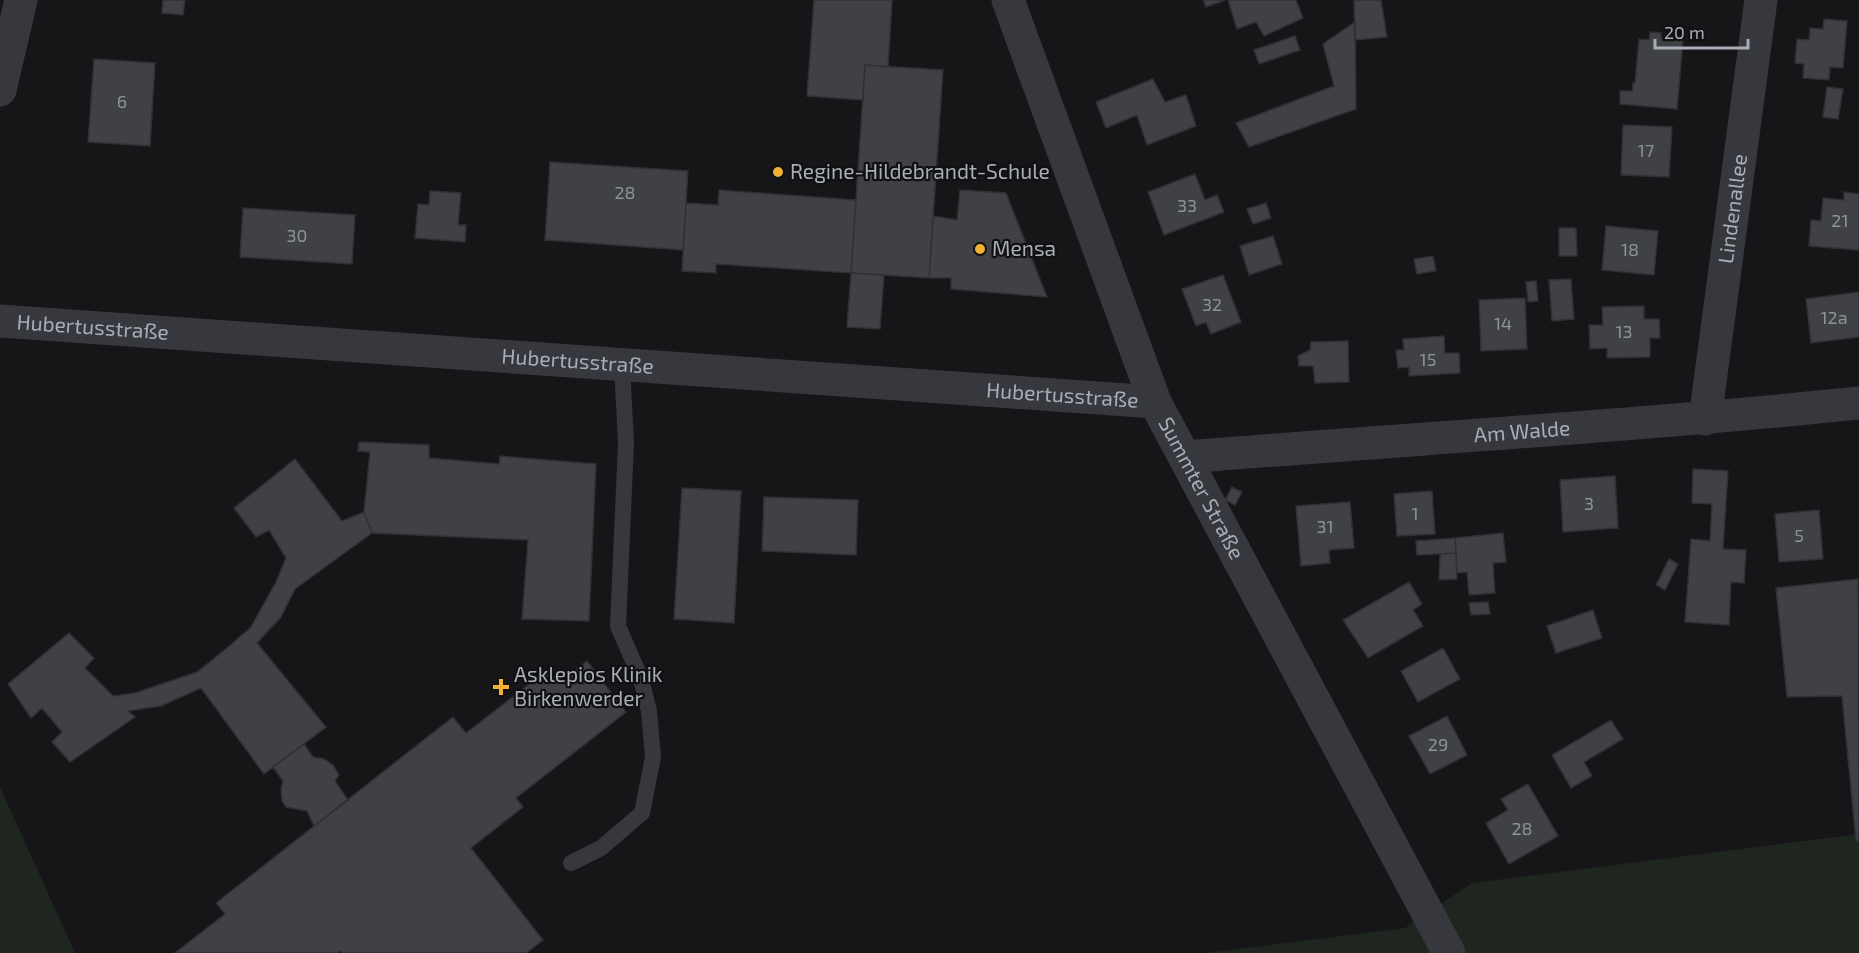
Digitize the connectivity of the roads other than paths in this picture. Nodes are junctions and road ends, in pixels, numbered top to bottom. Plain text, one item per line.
1 (21, 0) edge
2 (1008, 0) edge
3 (1761, 0) edge
4 (0, 90) edge
5 (0, 321) edge
6 (622, 366) junction
7 (1155, 402) junction
8 (1859, 403) edge
9 (1705, 418) junction
10 (1185, 457) junction
11 (571, 863) dead end
12 (1449, 953) edge

1 - 4 street
2 - 7 street, Summter Straße
3 - 9 street, Lindenallee
5 - 6 street, Hubertusstraße
6 - 7 street, Hubertusstraße
6 - 11 lane
7 - 10 street, Summter Straße
8 - 9 street, Am Walde
9 - 10 street, Am Walde
10 - 12 street, Summter Straße

